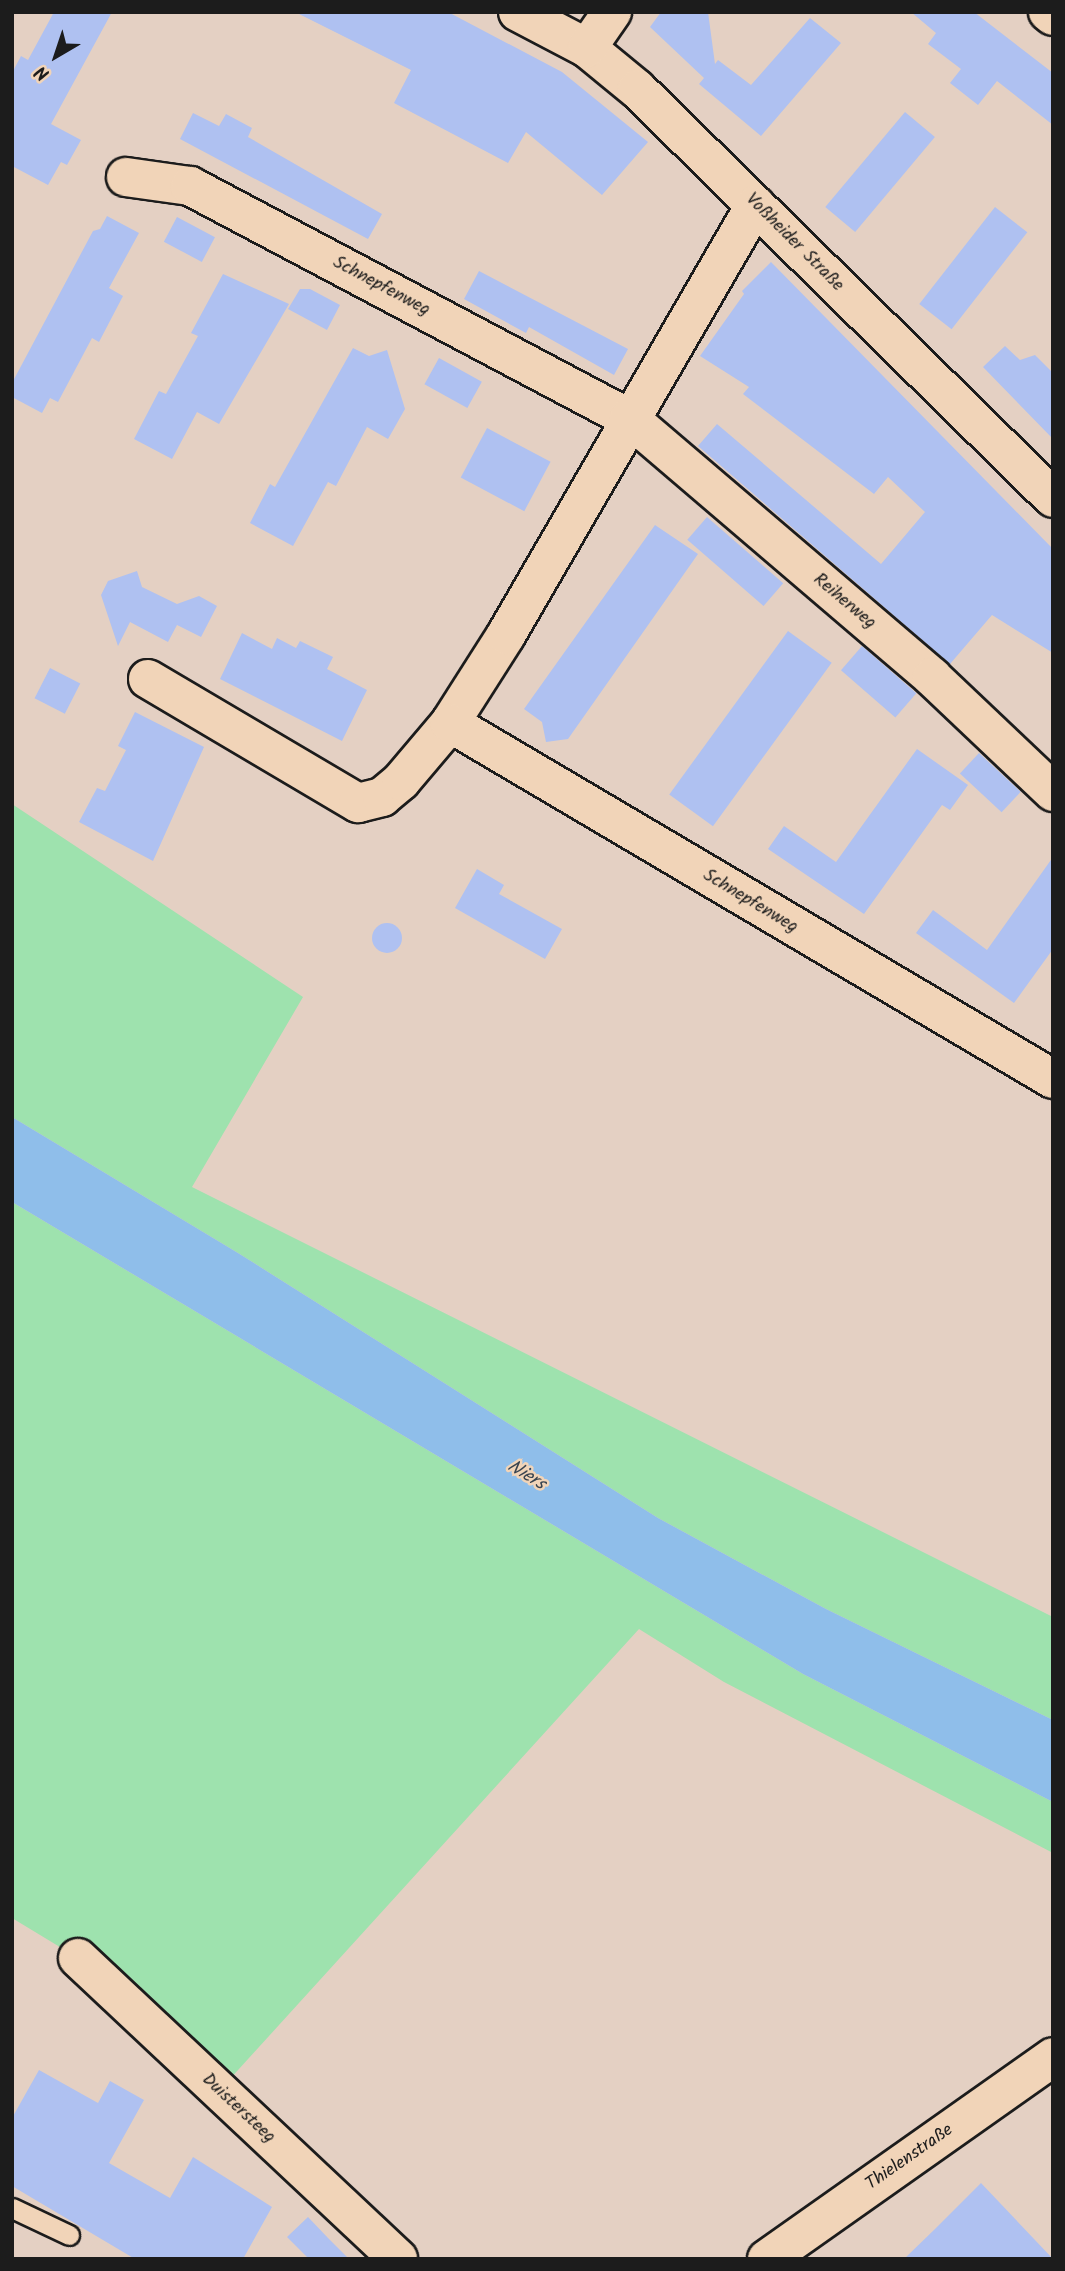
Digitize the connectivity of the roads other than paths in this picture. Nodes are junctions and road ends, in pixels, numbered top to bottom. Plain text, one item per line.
1 (518, 12) edge
2 (612, 12) edge
3 (1048, 12) edge
4 (1053, 16) edge
5 (587, 48) junction
6 (126, 177) dead end
7 (755, 205) junction
8 (629, 418) junction
9 (1053, 498) edge
10 (148, 679) dead end
11 (450, 723) junction
12 (1053, 792) edge
13 (1053, 1079) edge
14 (78, 1958) dead end
15 (1053, 2057) edge
16 (12, 2207) edge
17 (69, 2235) dead end
18 (398, 2259) edge
19 (767, 2259) edge

1 - 5 street, Voßheider Straße
2 - 5 street
3 - 4 street
5 - 7 street, Voßheider Straße
6 - 8 street, Schnepfenweg
7 - 8 street
7 - 9 street, Voßheider Straße
8 - 11 street
8 - 12 street, Reiherweg
10 - 11 street
11 - 13 street, Schnepfenweg
14 - 18 street, Duistersteeg
15 - 19 street, Thielenstraße
16 - 17 lane

